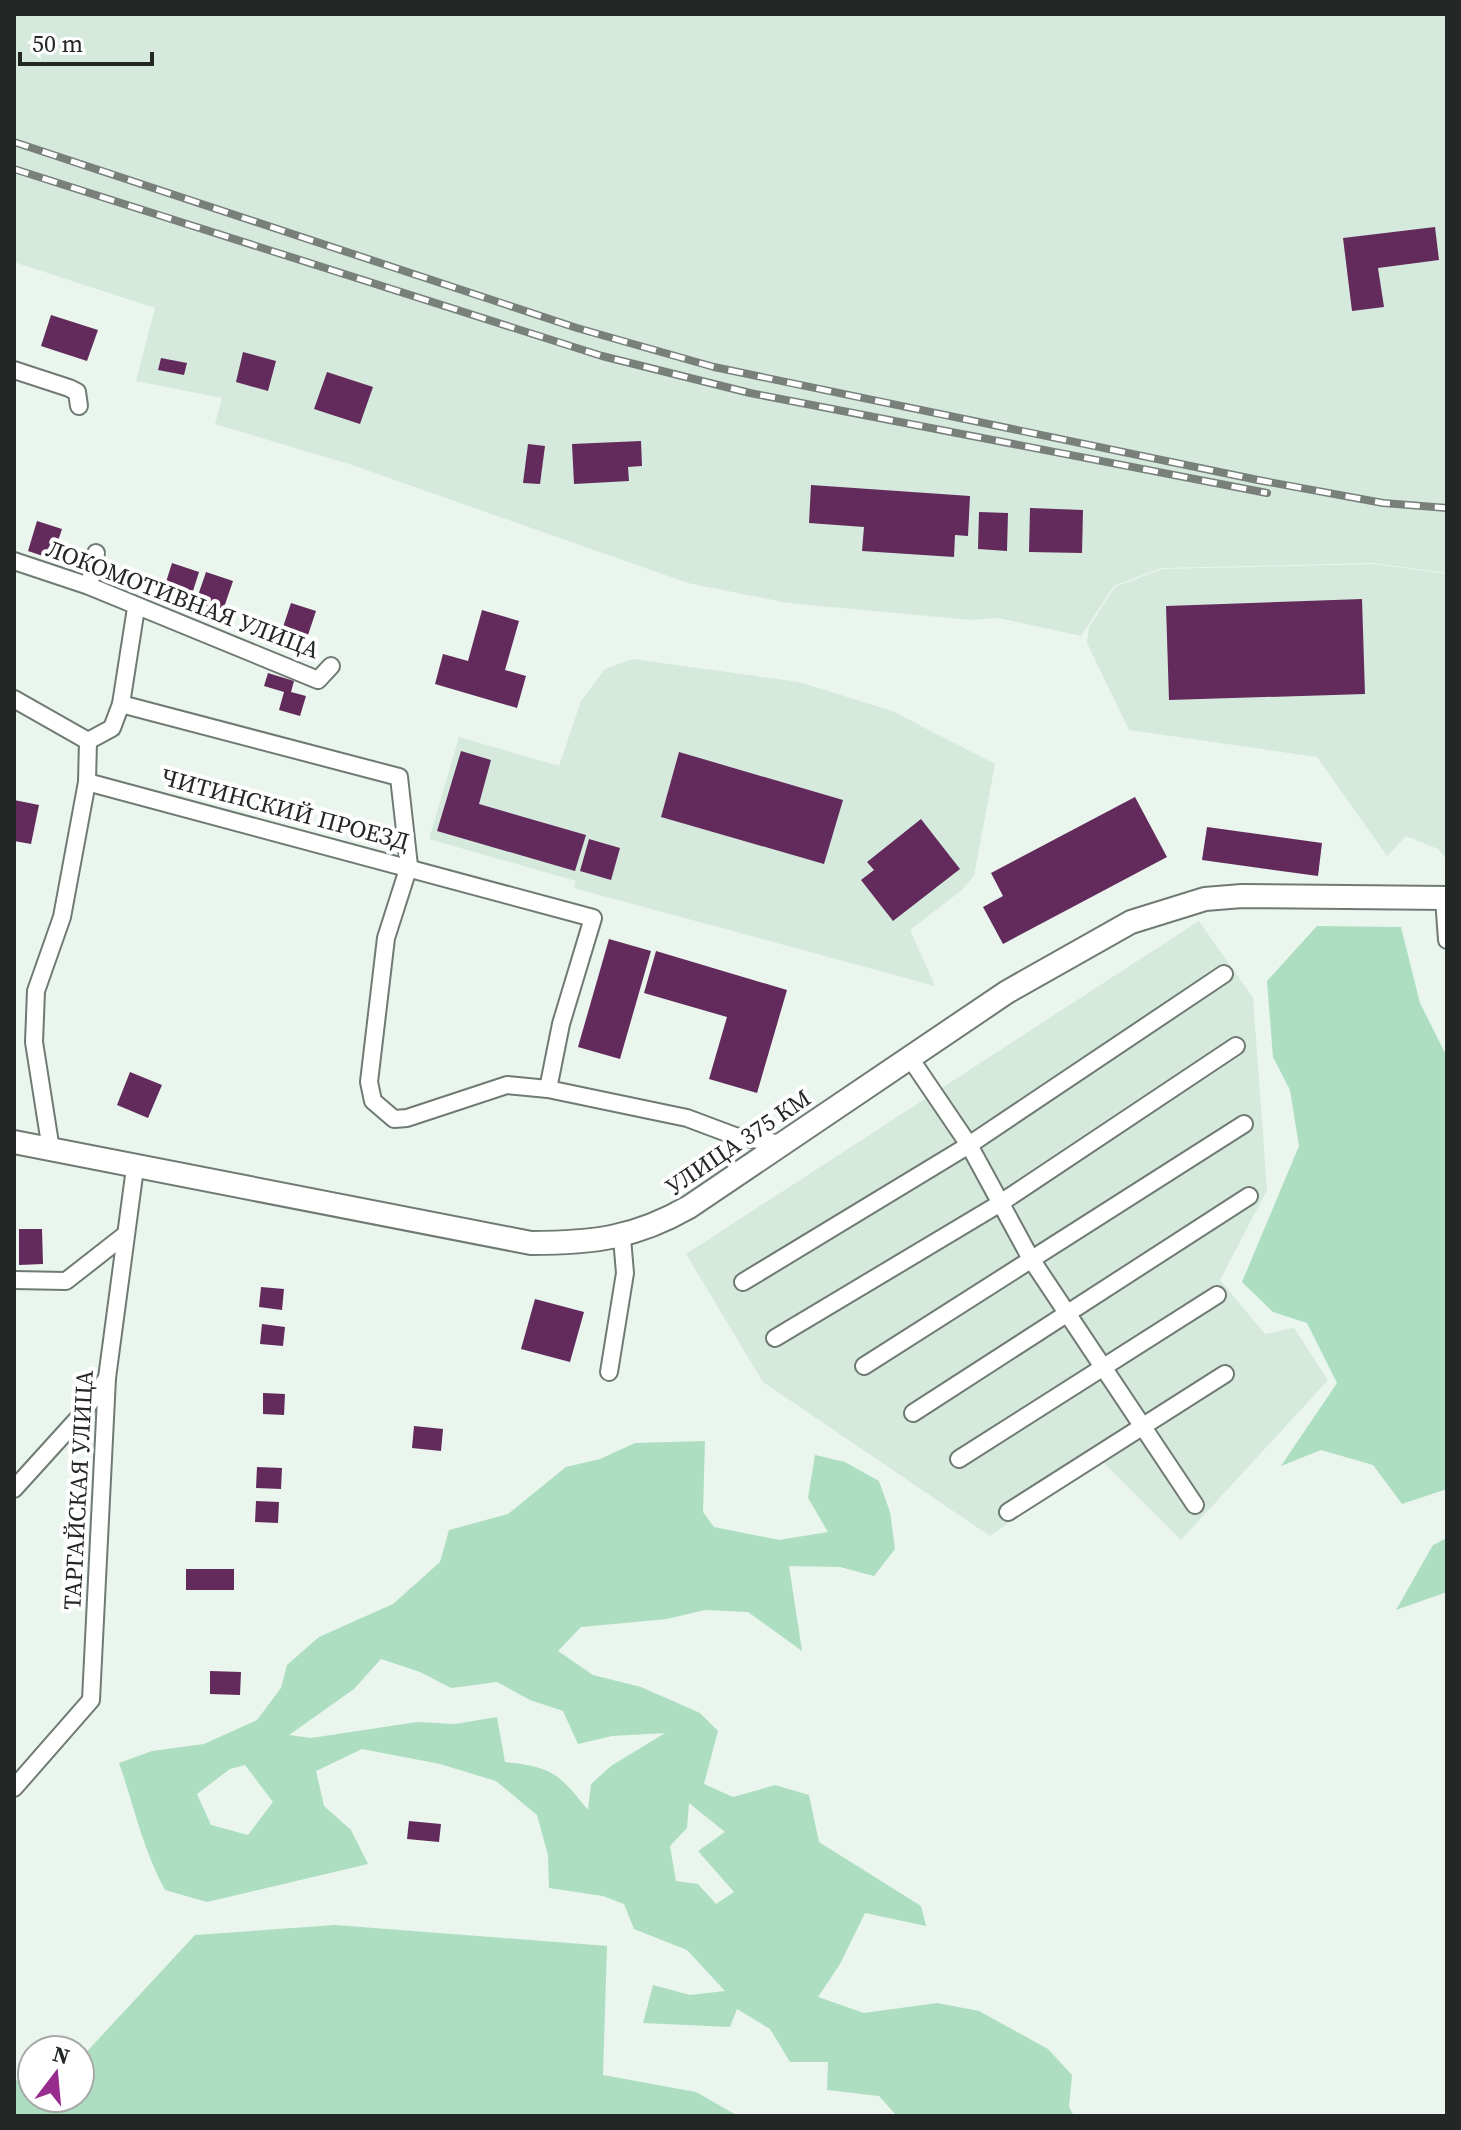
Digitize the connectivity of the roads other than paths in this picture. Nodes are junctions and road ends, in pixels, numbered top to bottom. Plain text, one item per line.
1 (14, 370) edge
2 (79, 406) dead end
3 (96, 553) dead end
4 (14, 561) edge
5 (89, 586) junction
6 (136, 608) junction
7 (331, 666) dead end
8 (14, 699) edge
9 (121, 704) junction
10 (88, 741) junction
11 (87, 782) junction
12 (409, 866) junction
13 (1445, 898) edge
14 (1447, 940) edge
15 (1224, 974) dead end
16 (1236, 1046) dead end
17 (910, 1058) junction
18 (548, 1089) junction
19 (1244, 1124) dead end
20 (14, 1142) edge
21 (782, 1144) junction
22 (969, 1145) junction
23 (51, 1150) junction
24 (135, 1168) junction
25 (1249, 1196) dead end
26 (999, 1204) junction
27 (126, 1234) junction
28 (622, 1238) junction
29 (1031, 1259) junction
30 (14, 1280) edge
31 (743, 1282) dead end
32 (1217, 1295) dead end
33 (1070, 1314) junction
34 (775, 1338) dead end
35 (864, 1366) dead end
36 (1104, 1369) junction
37 (609, 1372) dead end
38 (1225, 1374) dead end
39 (107, 1378) junction
40 (913, 1413) dead end
41 (1144, 1424) junction
42 (959, 1459) dead end
43 (14, 1489) edge
44 (1195, 1505) dead end
45 (1008, 1512) dead end
46 (14, 1788) edge

1 - 2 street
3 - 5 street
4 - 5 street, ЛОКОМОТИВНАЯ УЛИЦА
5 - 6 street, ЛОКОМОТИВНАЯ УЛИЦА
6 - 7 street, ЛОКОМОТИВНАЯ УЛИЦА
6 - 9 street
8 - 10 street
9 - 10 street
9 - 12 street
10 - 11 street
11 - 12 street, ЧИТИНСКИЙ ПРОЕЗД
11 - 23 street
12 - 18 street, ЧИТИНСКИЙ ПРОЕЗД
12 - 18 street
13 - 14 street
13 - 17 main road, УЛИЦА 375 КМ
15 - 22 street
16 - 26 street
17 - 21 main road, УЛИЦА 375 КМ
17 - 22 street
18 - 21 street
19 - 29 street
20 - 23 main road, УЛИЦА 375 КМ
21 - 28 main road, УЛИЦА 375 КМ
22 - 26 street
22 - 31 street
23 - 24 main road, УЛИЦА 375 КМ
24 - 27 street, ТАРГАЙСКАЯ УЛИЦА
24 - 28 main road, УЛИЦА 375 КМ
25 - 33 street
26 - 29 street
26 - 34 street
27 - 30 street
27 - 39 street, ТАРГАЙСКАЯ УЛИЦА
28 - 37 street
29 - 33 street
29 - 35 street
32 - 36 street
33 - 36 street
33 - 40 street
36 - 41 street
36 - 42 street
38 - 41 street
39 - 43 street
39 - 46 street, ТАРГАЙСКАЯ УЛИЦА
41 - 44 street
41 - 45 street

